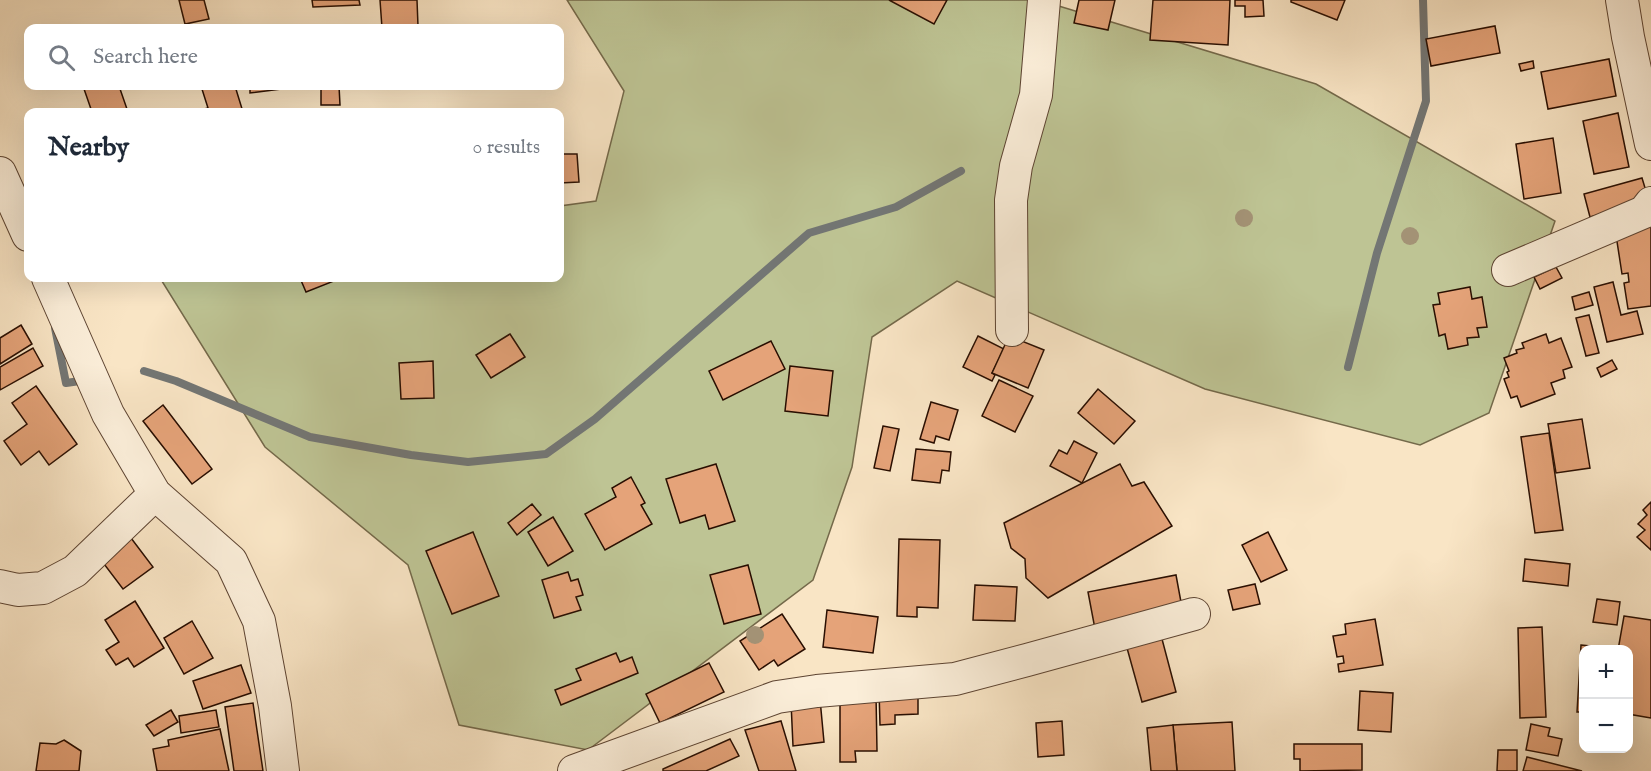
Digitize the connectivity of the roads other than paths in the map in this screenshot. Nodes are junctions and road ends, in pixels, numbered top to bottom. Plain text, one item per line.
1 (1044, 0) edge
2 (1622, 0) edge
3 (1651, 144) edge
4 (0, 173) edge
5 (1651, 202) edge
6 (24, 226) edge
7 (1508, 270) dead end
8 (50, 282) edge
9 (1012, 330) dead end
10 (155, 494) junction
11 (0, 586) edge
12 (1194, 614) dead end
13 (283, 771) edge
14 (574, 771) edge

1 - 9 street
2 - 3 street
4 - 6 street
5 - 7 street
8 - 10 street
10 - 11 street
10 - 13 street
12 - 14 street

